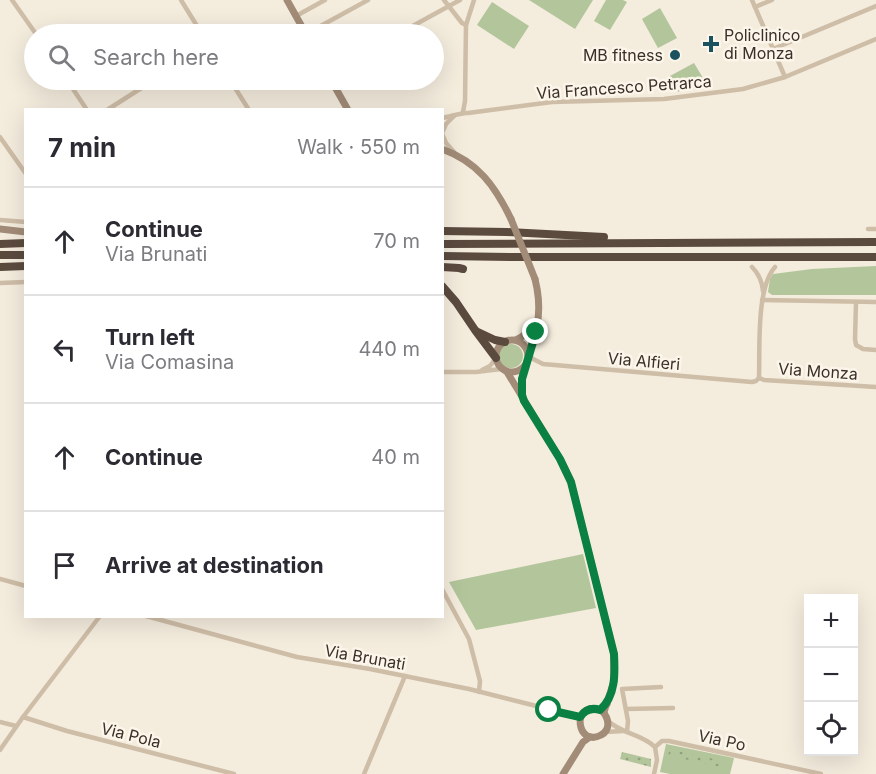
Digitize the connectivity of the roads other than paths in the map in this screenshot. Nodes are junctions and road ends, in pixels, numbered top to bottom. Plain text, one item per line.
1 (12, 0) edge
2 (181, 0) edge
3 (286, 0) edge
4 (325, 0) edge
5 (368, 0) edge
6 (444, 0) edge
7 (460, 0) edge
8 (474, 0) edge
9 (752, 0) edge
10 (772, 0) edge
11 (876, 6) edge
12 (449, 7) junction
13 (755, 7) junction
14 (296, 16) junction
15 (29, 24) edge
16 (196, 24) edge
17 (300, 24) edge
18 (324, 24) edge
19 (417, 24) edge
20 (466, 26) junction
21 (876, 39) edge
22 (773, 49) junction
23 (785, 78) junction
24 (74, 90) edge
25 (138, 90) edge
26 (236, 90) edge
27 (337, 90) edge
28 (86, 108) edge
29 (110, 108) edge
30 (248, 108) edge
31 (347, 108) edge
32 (463, 112) junction
33 (454, 116) junction
34 (444, 118) edge
35 (444, 128) edge
36 (0, 137) edge
37 (444, 138) edge
38 (444, 150) edge
39 (456, 154) junction
40 (24, 171) edge
41 (0, 220) edge
42 (24, 222) edge
43 (0, 229) edge
44 (868, 229) dead end
45 (876, 229) edge
46 (444, 231) edge
47 (24, 232) edge
48 (627, 242) junction
49 (876, 242) edge
50 (24, 243) edge
51 (0, 244) edge
52 (444, 244) edge
53 (0, 255) edge
54 (24, 255) edge
55 (444, 256) edge
56 (876, 256) edge
57 (24, 266) edge
58 (0, 267) edge
59 (444, 267) edge
60 (752, 267) dead end
61 (775, 267) dead end
62 (463, 269) dead end
63 (24, 282) edge
64 (0, 283) edge
65 (444, 288) edge
66 (763, 294) junction
67 (762, 300) junction
68 (856, 302) junction
69 (876, 302) edge
70 (540, 310) junction
71 (475, 330) junction
72 (516, 340) junction
73 (505, 342) junction
74 (876, 350) edge
75 (528, 354) junction
76 (496, 358) junction
77 (525, 366) junction
78 (504, 370) junction
79 (444, 372) edge
80 (480, 372) junction
81 (759, 378) junction
82 (876, 387) edge
83 (522, 395) junction
84 (0, 579) edge
85 (24, 585) edge
86 (444, 593) edge
87 (98, 618) edge
88 (153, 618) edge
89 (405, 676) junction
90 (661, 687) dead end
91 (479, 692) junction
92 (673, 708) dead end
93 (626, 709) junction
94 (602, 711) junction
95 (23, 717) junction
96 (580, 717) junction
97 (608, 721) junction
98 (0, 722) edge
99 (16, 726) junction
100 (625, 731) junction
101 (605, 732) junction
102 (586, 739) junction
103 (655, 747) junction
104 (0, 750) edge
105 (211, 768) junction
106 (208, 774) edge
107 (234, 774) edge
108 (364, 774) edge
109 (562, 774) edge
110 (654, 774) edge
111 (821, 774) edge

1 - 15 street
2 - 16 street
3 - 14 main road
4 - 14 street
5 - 18 street
6 - 12 street
7 - 12 street
8 - 20 street
9 - 13 street
10 - 13 street
11 - 22 street
12 - 19 street
12 - 20 street
13 - 22 street
14 - 17 main road
20 - 32 street
21 - 23 street, Via Francesco Petrarca
22 - 23 street
23 - 32 street, Via Francesco Petrarca
24 - 28 street
25 - 29 street
26 - 30 street
27 - 31 main road
32 - 33 street, Via Francesco Petrarca
33 - 34 street
33 - 35 street
36 - 40 street
37 - 39 street
38 - 39 main road
39 - 70 main road, bridge
41 - 42 street
43 - 47 main road
44 - 45 street
46 - 48 highway
48 - 49 highway
48 - 52 highway
50 - 51 highway
53 - 54 highway
55 - 56 highway
57 - 58 highway
59 - 62 highway
60 - 66 street
61 - 66 street
63 - 64 street
65 - 71 highway
66 - 67 street
67 - 68 street
67 - 81 street
68 - 69 street
68 - 74 street
70 - 72 main road
70 - 75 main road
71 - 73 highway
71 - 76 highway
72 - 73 main road
72 - 75 main road
73 - 76 main road
75 - 77 main road
75 - 81 street, Via Alfieri
76 - 78 main road
76 - 80 street
77 - 78 main road
77 - 83 main road
78 - 80 street
78 - 83 main road
79 - 80 street
81 - 82 street, Via Monza
83 - 94 main road
84 - 85 street
86 - 91 street
87 - 95 street
88 - 89 street, Via Brunati
89 - 91 street, Via Brunati
89 - 108 street
90 - 93 street
91 - 96 street, Via Brunati
92 - 93 street
93 - 100 street
94 - 96 main road
94 - 97 main road
95 - 99 street
95 - 105 street, Via Pola
96 - 102 main road
97 - 100 street
97 - 101 main road
98 - 99 street
99 - 104 street
100 - 101 street
100 - 103 street
101 - 102 main road
102 - 109 main road
103 - 110 street
103 - 111 street, Via Po
105 - 106 street
105 - 107 street, Via Pola

